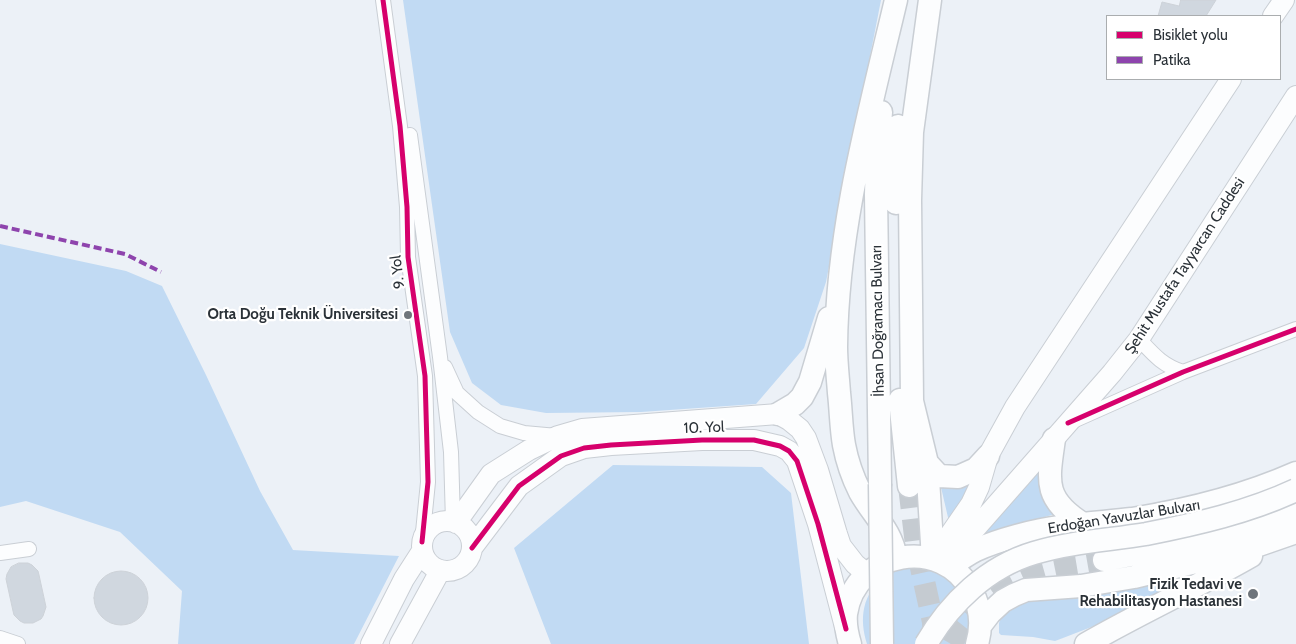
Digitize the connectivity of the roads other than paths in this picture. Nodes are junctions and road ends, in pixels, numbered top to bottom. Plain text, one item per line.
1 (383, 0) edge
2 (390, 0) edge
3 (896, 0) edge
4 (901, 0) edge
5 (924, 0) edge
6 (930, 0) edge
7 (1284, 0) edge
8 (1274, 15) edge
9 (1230, 80) edge
10 (1296, 96) edge
11 (839, 286) junction
12 (1296, 329) edge
13 (1139, 339) junction
14 (440, 357) junction
15 (1184, 372) junction
16 (778, 414) junction
17 (749, 416) junction
18 (700, 431) junction
19 (1061, 431) junction
20 (558, 436) junction
21 (754, 440) junction
22 (988, 456) junction
23 (927, 463) junction
24 (1296, 473) edge
25 (909, 486) tunnel mouth
26 (1296, 490) edge
27 (1296, 512) edge
28 (454, 522) junction
29 (1083, 524) junction
30 (1292, 534) edge
31 (1008, 539) junction
32 (422, 546) junction
33 (472, 548) junction
34 (29, 549) dead end
35 (0, 553) edge
36 (896, 558) junction
37 (1104, 560) tunnel mouth
38 (942, 563) junction
39 (440, 571) junction
40 (867, 574) junction
41 (1026, 590) junction
42 (978, 635) edge
43 (848, 636) edge
44 (0, 638) edge
45 (18, 644) edge
46 (371, 644) edge
47 (400, 644) edge
48 (882, 644) edge
49 (926, 644) edge
50 (1086, 644) edge

1 - 32 street, 9. Yol
2 - 14 street, 9. Yol
3 - 11 main road
4 - 48 main road, İhsan Doğramacı Bulvarı, bridge
5 - 25 main road, İhsan Doğramacı Bulvarı
6 - 23 main road
7 - 8 street
9 - 22 street
10 - 13 street, Şehit Mustafa Tayyarcan Caddesi
11 - 16 main road
11 - 36 main road
12 - 15 street
13 - 15 street
13 - 19 street, Şehit Mustafa Tayyarcan Caddesi
14 - 20 street, 9. Yol
14 - 28 street, 9. Yol
15 - 19 street
16 - 17 street, 10. Yol
16 - 40 street
17 - 18 street, 10. Yol
17 - 21 street
18 - 20 street, 10. Yol
18 - 21 street, 10. Yol
18 - 33 street, 10. Yol
19 - 29 main road
19 - 38 street, Şehit Mustafa Tayyarcan Caddesi
20 - 28 street, 10. Yol
21 - 43 street, 10. Yol
22 - 23 main road
22 - 38 street
23 - 38 main road
24 - 29 main road, Erdoğan Yavuzlar Bulvarı
26 - 49 main road, bridge
27 - 37 main road
28 - 32 street
28 - 33 street
29 - 31 main road, Erdoğan Yavuzlar Bulvarı
30 - 41 main road
30 - 50 main road
31 - 38 main road, Erdoğan Yavuzlar Bulvarı
31 - 41 main road
32 - 39 street
32 - 46 street
33 - 39 street, 10. Yol
34 - 35 street
36 - 38 main road
36 - 40 main road
38 - 42 main road
39 - 47 street
40 - 43 main road
41 - 42 main road
44 - 45 street

